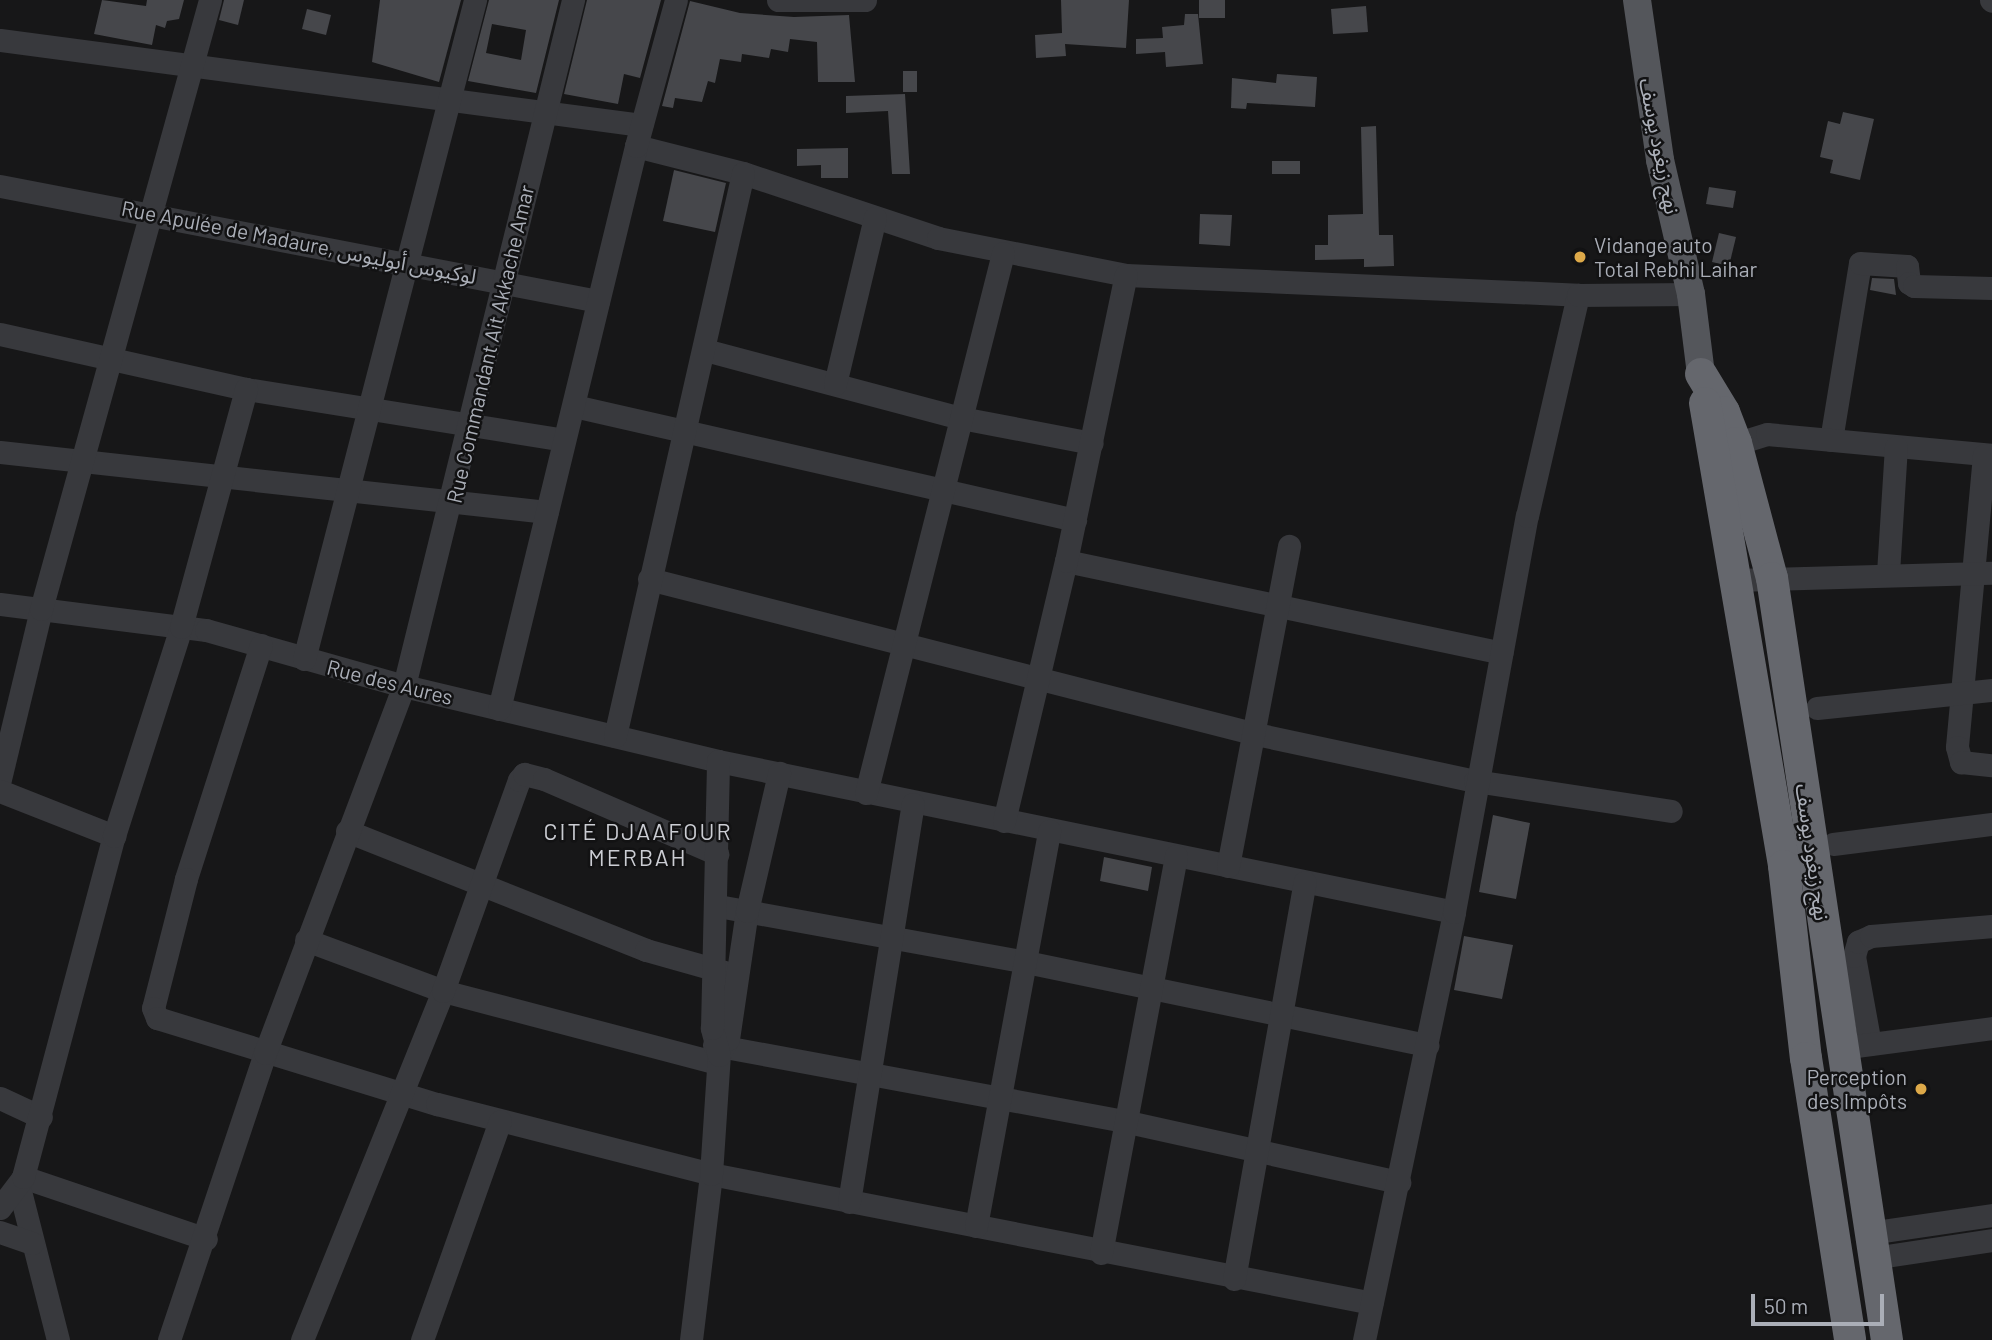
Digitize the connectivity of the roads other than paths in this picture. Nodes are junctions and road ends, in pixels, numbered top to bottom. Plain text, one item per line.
1 (210, 0) edge
2 (475, 0) edge
3 (573, 0) edge
4 (676, 0) edge
5 (778, 0) edge
6 (865, 0) edge
7 (1637, 0) edge
8 (833, 1) edge
9 (0, 40) edge
10 (194, 67) junction
11 (451, 99) junction
12 (546, 112) junction
13 (638, 135) junction
14 (743, 173) junction
15 (0, 186) edge
16 (153, 215) junction
17 (874, 218) junction
18 (1003, 253) junction
19 (406, 263) junction
20 (1126, 275) junction
21 (504, 281) junction
22 (1992, 288) edge
23 (1691, 294) junction
24 (1578, 295) junction
25 (598, 301) junction
26 (0, 334) edge
27 (705, 350) junction
28 (110, 361) junction
29 (1701, 374) joint
30 (835, 384) junction
31 (246, 389) junction
32 (574, 406) junction
33 (370, 409) junction
34 (961, 418) junction
35 (470, 426) junction
36 (685, 430) junction
37 (564, 440) junction
38 (1831, 440) junction
39 (1091, 443) junction
40 (1725, 447) junction
41 (1896, 447) junction
42 (0, 452) edge
43 (1988, 455) edge
44 (83, 461) junction
45 (222, 474) junction
46 (351, 489) junction
47 (943, 491) junction
48 (453, 502) junction
49 (547, 512) junction
50 (1075, 520) junction
51 (1289, 546) dead end
52 (1066, 561) junction
53 (1983, 572) edge
54 (1888, 573) junction
55 (1772, 578) junction
56 (649, 579) junction
57 (1735, 580) junction
58 (1278, 603) junction
59 (0, 604) edge
60 (41, 609) junction
61 (181, 627) junction
62 (905, 641) junction
63 (261, 645) junction
64 (1501, 653) junction
65 (304, 659) junction
66 (1037, 680) junction
67 (404, 686) junction
68 (1960, 691) junction
69 (1992, 691) edge
70 (1818, 708) dead end
71 (499, 709) junction
72 (1256, 734) junction
73 (615, 736) junction
74 (718, 761) junction
75 (1992, 765) edge
76 (779, 773) junction
77 (0, 779) edge
78 (1475, 781) junction
79 (0, 791) edge
80 (866, 793) junction
81 (913, 804) junction
82 (1671, 811) dead end
83 (1004, 821) junction
84 (1992, 824) edge
85 (346, 831) junction
86 (1049, 831) junction
87 (114, 836) junction
88 (1833, 844) dead end
89 (717, 854) junction
90 (1176, 856) junction
91 (1228, 866) junction
92 (1305, 882) junction
93 (483, 887) junction
94 (718, 906) junction
95 (747, 911) junction
96 (1454, 912) junction
97 (1992, 926) edge
98 (306, 940) junction
99 (890, 940) junction
100 (1026, 962) junction
101 (724, 972) junction
102 (1152, 988) junction
103 (443, 991) junction
104 (1281, 1017) junction
105 (1992, 1028) edge
106 (1428, 1045) junction
107 (1856, 1046) junction
108 (264, 1053) junction
109 (719, 1053) junction
110 (870, 1075) junction
111 (401, 1093) junction
112 (1002, 1097) junction
113 (0, 1098) edge
114 (41, 1117) junction
115 (500, 1121) junction
116 (1128, 1122) junction
117 (1257, 1149) junction
118 (711, 1174) junction
119 (21, 1182) junction
120 (1399, 1182) junction
121 (849, 1202) junction
122 (0, 1209) edge
123 (1992, 1215) edge
124 (976, 1226) junction
125 (0, 1232) edge
126 (206, 1239) junction
127 (1992, 1240) edge
128 (32, 1243) junction
129 (1871, 1245) junction
130 (1101, 1252) junction
131 (1234, 1279) junction
132 (1372, 1304) junction
133 (58, 1340) edge
134 (169, 1340) edge
135 (302, 1340) edge
136 (422, 1340) edge
137 (691, 1340) edge
138 (1364, 1340) edge
139 (1850, 1340) edge
140 (1887, 1340) edge

1 - 10 street
2 - 11 street
3 - 12 street, Rue Commandant Ait Akkache Amar
4 - 13 street
5 - 8 street
6 - 8 street
7 - 23 main road, نهج زيغود يوسف
9 - 10 street
10 - 11 street
10 - 16 street
11 - 12 street
11 - 19 street
12 - 13 street
12 - 21 street, Rue Commandant Ait Akkache Amar
13 - 14 street
13 - 25 street
14 - 17 street
14 - 27 street
15 - 16 street, Rue Apulée de Madaure, لوكيوس أبوليوس
16 - 19 street, Rue Apulée de Madaure, لوكيوس أبوليوس
16 - 28 street
17 - 18 street
17 - 30 street
18 - 20 street
18 - 34 street
19 - 21 street, Rue Apulée de Madaure, لوكيوس أبوليوس
19 - 33 street
20 - 24 street
20 - 39 street
21 - 25 street, Rue Apulée de Madaure, لوكيوس أبوليوس
21 - 35 street, Rue Commandant Ait Akkache Amar
22 - 38 street
23 - 24 street
23 - 29 main road, نهج زيغود يوسف
24 - 64 street
25 - 32 street
26 - 28 street
27 - 30 street
27 - 36 street
28 - 31 street
28 - 44 street
29 - 40 highway, نهج زيغود يوسف
30 - 34 street
31 - 33 street
31 - 45 street
32 - 36 street
32 - 37 street
33 - 35 street
33 - 46 street
34 - 39 street
34 - 47 street
35 - 37 street
35 - 48 street, Rue Commandant Ait Akkache Amar
36 - 47 street
36 - 56 street
37 - 49 street
38 - 40 street
38 - 41 street
39 - 50 street
40 - 55 highway, نهج زيغود يوسف
40 - 57 highway, نهج زيغود يوسف
41 - 43 street
41 - 54 street
42 - 44 street
43 - 53 street
44 - 45 street
44 - 60 street
45 - 46 street
45 - 61 street
46 - 48 street
46 - 65 street
47 - 50 street
47 - 62 street
48 - 49 street
48 - 67 street, Rue Commandant Ait Akkache Amar
49 - 71 street
50 - 52 street
51 - 58 street
52 - 58 street
52 - 66 street
53 - 54 street
53 - 68 street
54 - 55 street
55 - 57 street
55 - 107 highway, نهج زيغود يوسف
56 - 62 street
56 - 73 street
57 - 139 highway, نهج زيغود يوسف
58 - 64 street
58 - 72 street
59 - 60 street, Rue des Aures
60 - 61 street, Rue des Aures
60 - 77 street
61 - 63 street, Rue des Aures
61 - 87 street
62 - 66 street
62 - 80 street
63 - 65 street, Rue des Aures
63 - 108 street
64 - 78 street
65 - 67 street, Rue des Aures
66 - 72 street
66 - 83 street
67 - 71 street, Rue des Aures
67 - 85 street, Rue Commandant Ait Akkache Amar
68 - 69 street
68 - 70 street
68 - 75 street
71 - 73 street, Rue des Aures
72 - 78 street
72 - 91 street
73 - 74 street, Rue des Aures
74 - 76 street, Rue des Aures
74 - 89 street
76 - 80 street, Rue des Aures
76 - 95 street
78 - 82 street
78 - 96 street
79 - 87 street
80 - 81 street, Rue des Aures
81 - 83 street, Rue des Aures
81 - 99 street
83 - 86 street, Rue des Aures
84 - 88 street
85 - 93 street
85 - 98 street, Rue Commandant Ait Akkache Amar
86 - 90 street, Rue des Aures
86 - 100 street
87 - 114 street
89 - 93 street
89 - 94 street
90 - 91 street, Rue des Aures
90 - 102 street
91 - 92 street, Rue des Aures
92 - 96 street, Rue des Aures
92 - 104 street
93 - 101 street
93 - 103 street
94 - 95 street
94 - 101 street
95 - 99 street
95 - 101 street
96 - 106 street
97 - 107 street
98 - 103 street
98 - 108 street, Rue Commandant Ait Akkache Amar
99 - 100 street
99 - 110 street
100 - 102 street
100 - 112 street
101 - 109 street
102 - 104 street
102 - 116 street
103 - 109 street
103 - 111 street
104 - 106 street
104 - 117 street
105 - 107 street
106 - 120 street
107 - 129 highway, نهج زيغود يوسف
108 - 111 street
108 - 126 street, Rue Commandant Ait Akkache Amar
109 - 110 street
109 - 118 street
110 - 112 street
110 - 121 street
111 - 115 street
111 - 135 street
112 - 116 street
112 - 124 street
113 - 114 street
114 - 119 street
115 - 118 street
115 - 136 street
116 - 117 street
116 - 130 street
117 - 120 street
117 - 131 street
118 - 121 street
118 - 137 street
119 - 122 street
119 - 126 street
119 - 128 street
120 - 132 street
121 - 124 street
123 - 129 street
124 - 130 street
125 - 128 street
126 - 134 street, Rue Commandant Ait Akkache Amar
127 - 129 street
128 - 133 street
129 - 140 highway, نهج زيغود يوسف
130 - 131 street
131 - 132 street
132 - 138 street

